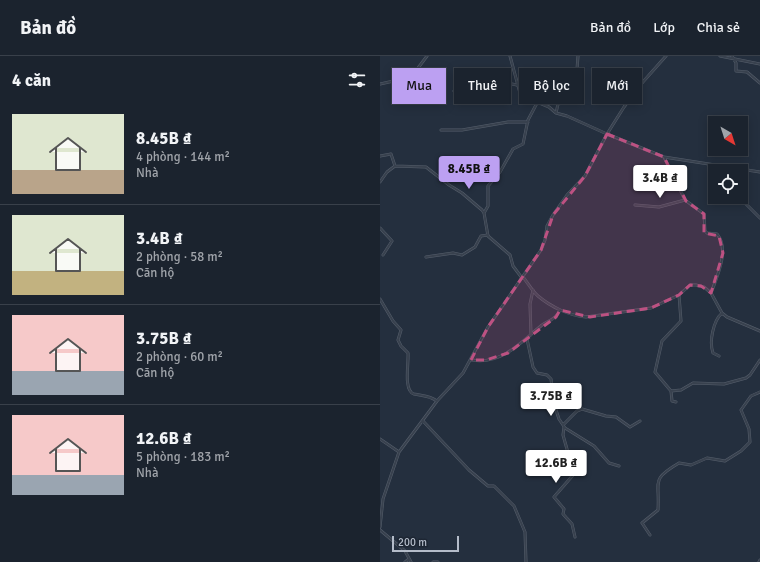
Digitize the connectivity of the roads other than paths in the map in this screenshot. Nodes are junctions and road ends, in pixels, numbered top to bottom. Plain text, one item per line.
1 (427, 56) edge
2 (510, 56) edge
3 (578, 56) edge
4 (666, 56) edge
5 (720, 56) edge
6 (733, 57) edge
7 (760, 64) edge
8 (760, 83) edge
9 (380, 84) edge
10 (511, 84) edge
11 (517, 85) junction
12 (519, 90) edge
13 (536, 104) edge
14 (542, 104) edge
15 (556, 113) junction
16 (528, 122) junction
17 (441, 130) dead end
18 (607, 134) junction
19 (380, 156) edge
20 (664, 157) junction
21 (708, 165) edge
22 (396, 166) junction
23 (748, 171) edge
24 (760, 172) edge
25 (380, 182) edge
26 (685, 200) junction
27 (746, 204) edge
28 (636, 205) dead end
29 (484, 213) junction
30 (760, 218) edge
31 (380, 228) edge
32 (488, 235) junction
33 (383, 255) dead end
34 (426, 257) dead end
35 (522, 277) junction
36 (533, 290) junction
37 (711, 293) junction
38 (679, 296) junction
39 (380, 299) edge
40 (560, 310) junction
41 (722, 313) junction
42 (760, 331) edge
43 (531, 335) junction
44 (527, 339) junction
45 (719, 356) dead end
46 (471, 360) junction
47 (760, 360) edge
48 (671, 391) junction
49 (760, 392) edge
50 (437, 401) junction
51 (676, 402) dead end
52 (423, 420) junction
53 (640, 421) dead end
54 (564, 426) junction
55 (380, 439) edge
56 (399, 452) junction
57 (619, 466) dead end
58 (380, 528) edge
59 (650, 535) dead end
60 (575, 537) dead end
61 (409, 559) junction
62 (405, 562) edge
63 (411, 562) edge
64 (433, 562) edge
65 (438, 562) edge
66 (526, 562) edge

1 - 9 street
2 - 11 street
3 - 15 street
4 - 18 street
5 - 6 street
6 - 7 street
6 - 8 street
10 - 11 street
11 - 12 street
13 - 16 street
14 - 15 street
15 - 18 street
16 - 17 street
16 - 29 street
18 - 20 street
18 - 35 street
19 - 22 street
20 - 21 street
20 - 26 street
22 - 25 street
22 - 29 street
23 - 24 street
26 - 28 street
26 - 37 street
27 - 30 street
29 - 32 street
31 - 33 street
32 - 34 street
32 - 35 street
35 - 36 street
35 - 46 street
36 - 40 street
36 - 43 street
37 - 38 street
37 - 41 street
38 - 40 street
38 - 48 street
39 - 50 street
40 - 43 street
41 - 42 street
41 - 45 street
43 - 44 street
44 - 46 street
44 - 54 street
46 - 50 street
47 - 48 street
48 - 51 street
49 - 59 street
50 - 52 street
52 - 56 street
52 - 66 street
53 - 54 street
54 - 57 street
54 - 60 street
55 - 56 street
56 - 58 street
58 - 61 street
61 - 62 street
61 - 63 street
64 - 65 street

